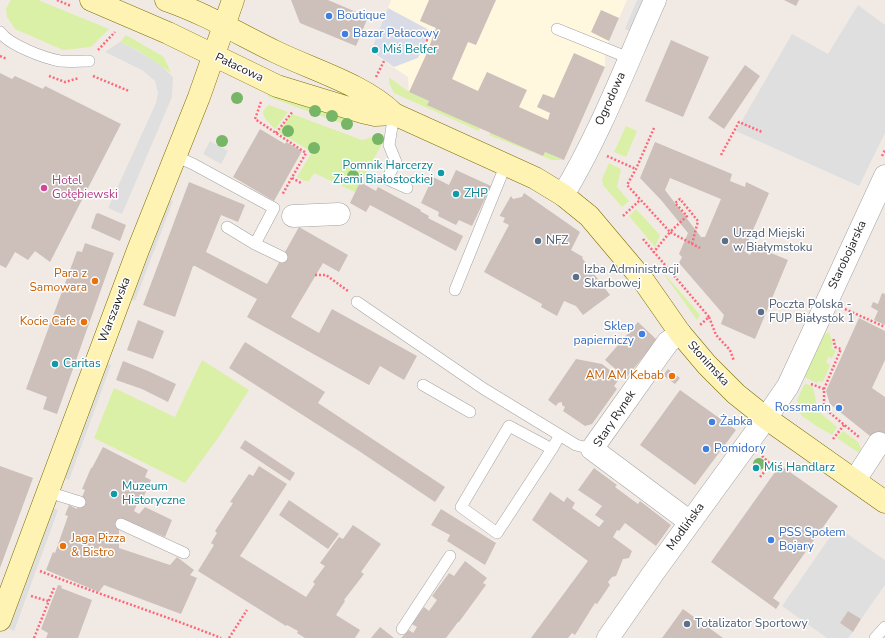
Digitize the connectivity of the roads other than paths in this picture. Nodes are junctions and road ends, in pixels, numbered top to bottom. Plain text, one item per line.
1 (91, 0) edge
2 (166, 0) edge
3 (233, 0) edge
4 (655, 0) edge
5 (224, 25) junction
6 (557, 29) dead end
7 (0, 32) edge
8 (213, 56) junction
9 (629, 58) junction
10 (88, 61) road end
11 (394, 114) junction
12 (175, 156) junction
13 (506, 164) junction
14 (885, 176) edge
15 (407, 188) dead end
16 (563, 195) junction
17 (284, 212) junction
18 (339, 214) dead end
19 (227, 228) dead end
20 (255, 244) junction
21 (282, 257) dead end
22 (455, 290) dead end
23 (357, 302) road end
24 (680, 333) junction
25 (424, 385) dead end
26 (470, 412) dead end
27 (766, 418) junction
28 (560, 435) junction
29 (877, 446) road end
30 (552, 449) junction
31 (592, 449) junction
32 (855, 480) junction
33 (48, 492) junction
34 (80, 502) dead end
35 (885, 502) edge
36 (690, 522) junction
37 (121, 524) dead end
38 (184, 553) dead end
39 (450, 556) dead end
40 (0, 620) edge
41 (885, 627) edge
42 (402, 629) dead end
43 (608, 638) edge
44 (876, 638) edge

1 - 8 street, Pałacowa
2 - 5 street, Pałacowa
3 - 5 street, Warszawska
4 - 9 street, Ogrodowa
5 - 8 street, Warszawska
5 - 11 street, Pałacowa
6 - 9 lane
7 - 10 lane
8 - 11 street, Pałacowa
8 - 12 street, Warszawska
9 - 16 street, Ogrodowa
11 - 13 street, Pałacowa
11 - 15 lane
12 - 17 lane
12 - 33 street, Warszawska
13 - 16 street, Pałacowa
13 - 22 lane
14 - 27 street, Starobojarska
16 - 24 street, Słonimska
17 - 18 street
17 - 20 lane
19 - 20 lane
20 - 21 lane
23 - 28 lane
24 - 27 street, Słonimska
24 - 31 street, Stary Rynek
25 - 26 lane
27 - 32 street, Słonimska
27 - 36 street, Modlińska
28 - 30 lane
28 - 31 lane
29 - 32 street
30 - 30 lane
31 - 36 street, Stary Rynek
32 - 35 street, Słonimska
33 - 34 lane
33 - 40 street, Warszawska
36 - 43 street, Modlińska
37 - 38 lane
39 - 42 lane
41 - 44 lane

